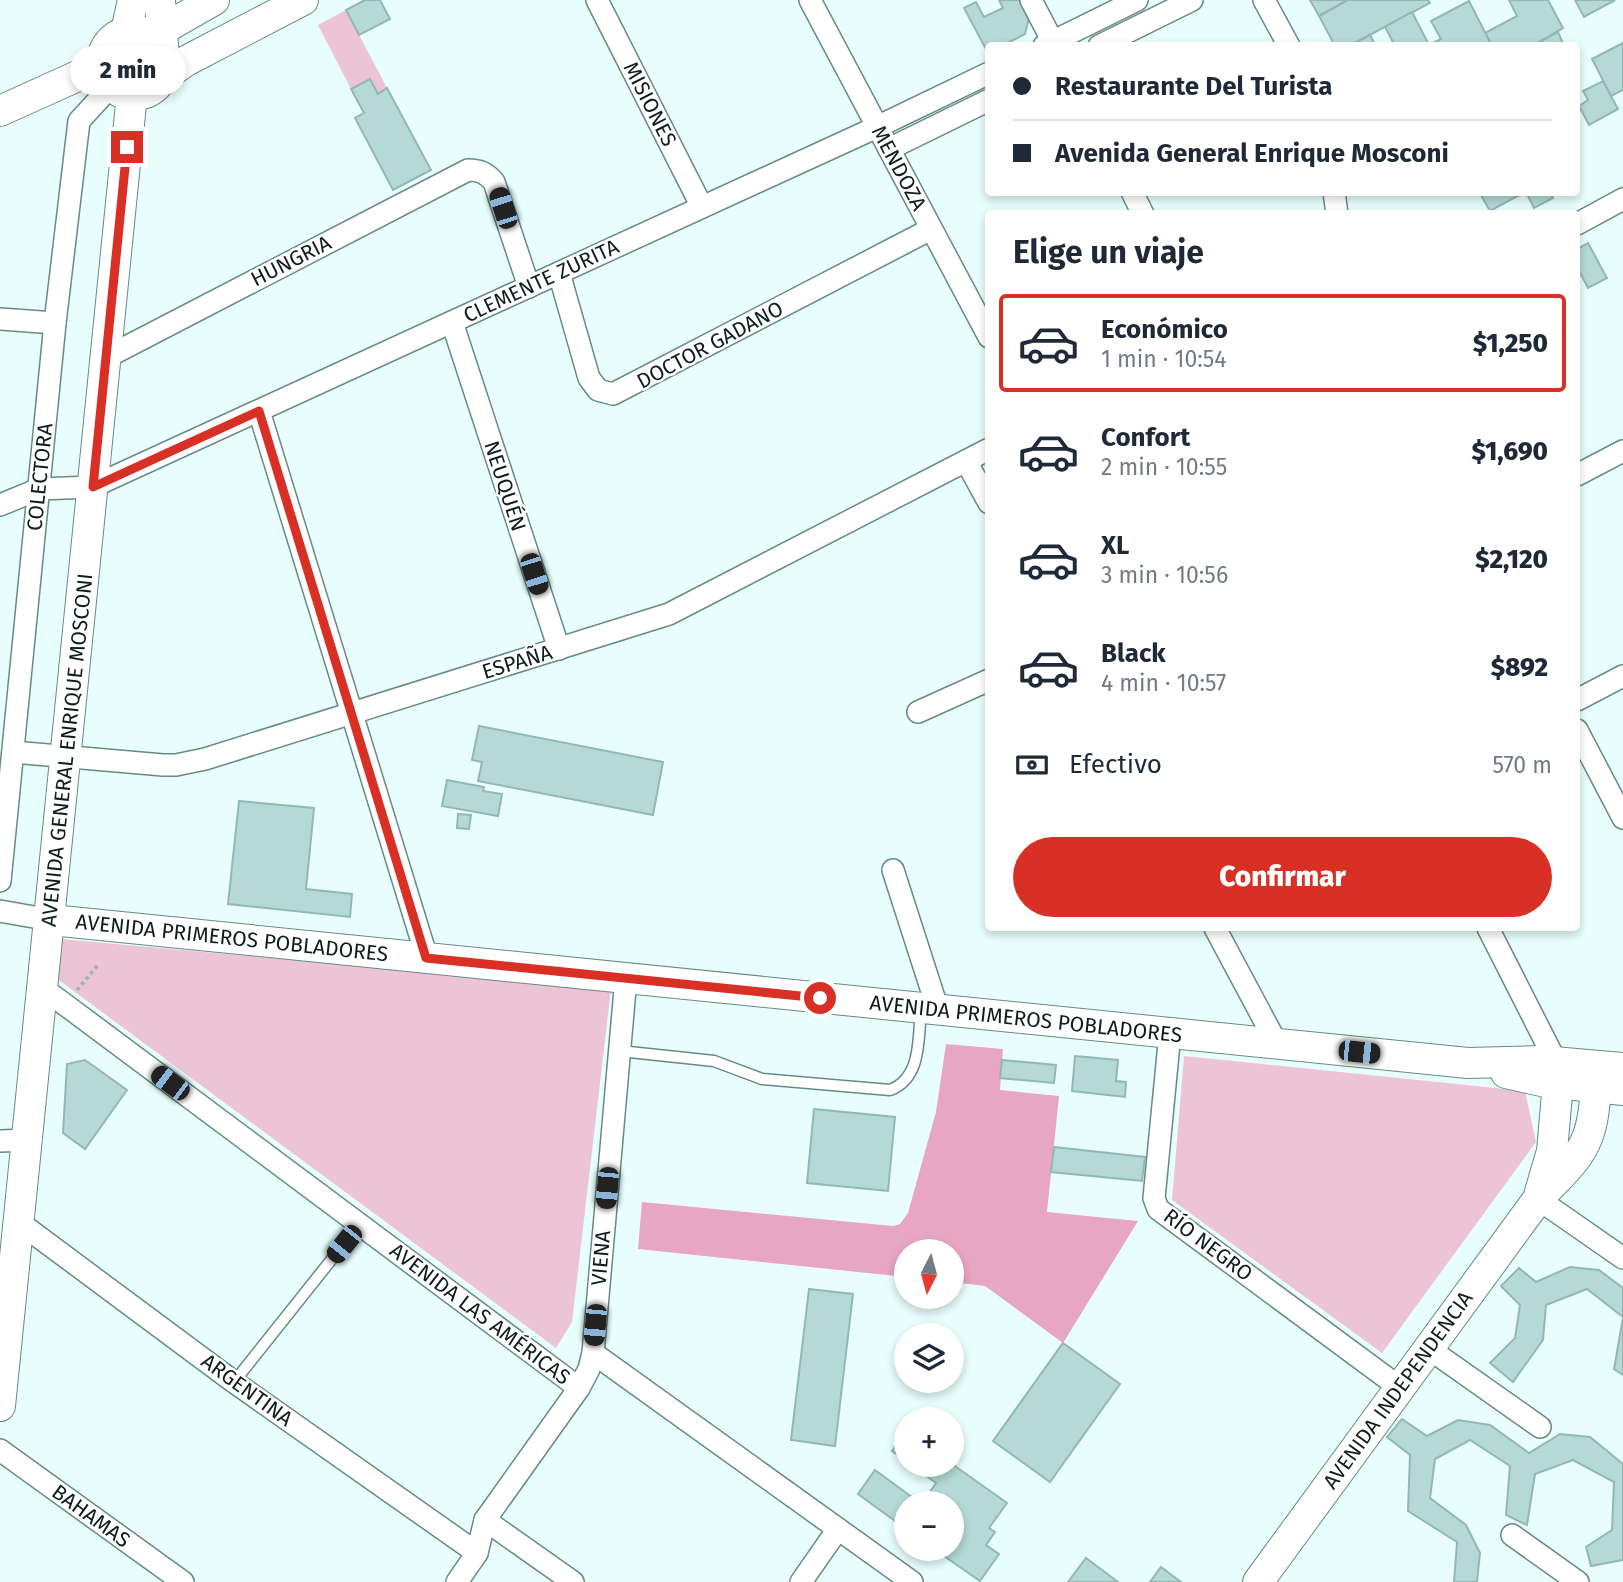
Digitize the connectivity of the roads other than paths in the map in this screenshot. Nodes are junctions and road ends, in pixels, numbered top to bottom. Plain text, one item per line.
1 (133, 0) edge
2 (214, 0) edge
3 (303, 0) edge
4 (597, 0) edge
5 (810, 0) edge
6 (1031, 0) edge
7 (1137, 0) edge
8 (1192, 0) edge
9 (1264, 0) edge
10 (152, 30) edge
11 (1050, 42) edge
12 (1055, 42) edge
13 (1108, 42) edge
14 (1287, 42) edge
15 (985, 75) edge
16 (126, 82) junction
17 (985, 102) edge
18 (0, 111) edge
19 (877, 127) junction
20 (889, 149) junction
21 (1623, 199) edge
22 (702, 208) junction
23 (1580, 222) edge
24 (932, 229) junction
25 (559, 273) junction
26 (529, 287) junction
27 (0, 320) edge
28 (55, 323) junction
29 (452, 323) junction
30 (985, 329) edge
31 (105, 358) junction
32 (259, 411) junction
33 (985, 451) edge
34 (1623, 451) edge
35 (966, 461) junction
36 (1580, 473) edge
37 (93, 487) junction
38 (39, 489) junction
39 (985, 496) edge
40 (0, 505) edge
41 (559, 649) junction
42 (1623, 676) edge
43 (985, 682) edge
44 (1580, 698) edge
45 (918, 712) dead end
46 (352, 714) junction
47 (1580, 736) edge
48 (13, 752) junction
49 (66, 757) junction
50 (5, 780) edge
51 (1623, 818) edge
52 (893, 870) dead end
53 (0, 881) edge
54 (0, 911) edge
55 (51, 920) junction
56 (1216, 931) edge
57 (1490, 931) edge
58 (426, 958) junction
59 (626, 978) junction
60 (54, 997) junction
61 (929, 1009) junction
62 (1170, 1033) junction
63 (1277, 1044) junction
64 (620, 1052) junction
65 (1589, 1074) edge
66 (14, 1141) edge
67 (1538, 1199) junction
68 (20, 1223) junction
69 (359, 1224) junction
70 (1623, 1258) edge
71 (1428, 1348) junction
72 (593, 1353) junction
73 (234, 1382) junction
74 (1399, 1387) junction
75 (579, 1388) junction
76 (0, 1396) edge
77 (1540, 1427) dead end
78 (0, 1450) edge
79 (485, 1520) junction
80 (838, 1528) junction
81 (1512, 1535) dead end
82 (477, 1553) junction
83 (183, 1582) edge
84 (457, 1582) edge
85 (573, 1582) edge
86 (801, 1582) edge
87 (912, 1582) edge
88 (1258, 1582) edge
89 (1578, 1582) edge

1 - 10 street, AVENIDA GENERAL ENRIQUE MOSCONI
2 - 10 street
3 - 16 street
4 - 22 street, MISIONES
5 - 19 street, MENDOZA
6 - 11 street
7 - 12 street
8 - 13 street
9 - 14 street
10 - 16 street, AVENIDA GENERAL ENRIQUE MOSCONI
10 - 16 street
15 - 19 street, CLEMENTE ZURITA
16 - 18 street
16 - 28 street, COLECTORA
16 - 31 street, AVENIDA GENERAL ENRIQUE MOSCONI
17 - 20 street
19 - 20 street, MENDOZA
19 - 22 street, CLEMENTE ZURITA
20 - 24 street, MENDOZA
21 - 23 street
22 - 25 street, CLEMENTE ZURITA
24 - 25 street, DOCTOR GADANO
24 - 30 street, MENDOZA
25 - 26 street, CLEMENTE ZURITA
26 - 29 street, CLEMENTE ZURITA
26 - 31 street, HUNGRIA
27 - 28 street
28 - 38 street, COLECTORA
29 - 32 street, CLEMENTE ZURITA
29 - 41 street, NEUQUÉN
31 - 37 street, AVENIDA GENERAL ENRIQUE MOSCONI
32 - 37 street, CLEMENTE ZURITA
32 - 46 street
33 - 35 street, ESPAÑA
34 - 36 street
35 - 39 street
35 - 41 street, ESPAÑA
37 - 38 street
37 - 49 street, AVENIDA GENERAL ENRIQUE MOSCONI
38 - 40 street
38 - 48 street, COLECTORA
41 - 46 street, ESPAÑA
42 - 44 street
43 - 45 street
46 - 49 street, ESPAÑA
46 - 58 street
47 - 51 street
48 - 49 street, ESPAÑA
48 - 50 street, COLECTORA
49 - 55 street, AVENIDA GENERAL ENRIQUE MOSCONI
50 - 53 street, COLECTORA
52 - 61 street
54 - 55 street, AVENIDA PRIMEROS POBLADORES
55 - 58 street, AVENIDA PRIMEROS POBLADORES
55 - 60 street, AVENIDA GENERAL ENRIQUE MOSCONI
56 - 63 street
57 - 65 street
58 - 59 street, AVENIDA PRIMEROS POBLADORES
59 - 61 street, AVENIDA PRIMEROS POBLADORES
59 - 64 street, VIENA
60 - 66 street, AVENIDA GENERAL ENRIQUE MOSCONI
60 - 69 street, AVENIDA LAS AMÉRICAS
61 - 62 street, AVENIDA PRIMEROS POBLADORES
61 - 64 lane
62 - 63 street, AVENIDA PRIMEROS POBLADORES
62 - 74 street, RÍO NEGRO
63 - 65 street, AVENIDA PRIMEROS POBLADORES
64 - 72 street, VIENA
65 - 67 street, AVENIDA INDEPENDENCIA
66 - 68 street, AVENIDA GENERAL ENRIQUE MOSCONI
67 - 70 street
67 - 71 street, AVENIDA INDEPENDENCIA
68 - 73 street, ARGENTINA
68 - 76 street, AVENIDA GENERAL ENRIQUE MOSCONI
69 - 73 lane
69 - 75 street, AVENIDA LAS AMÉRICAS
71 - 74 street, AVENIDA INDEPENDENCIA
71 - 77 street
72 - 75 street, VIENA
72 - 80 street, AVENIDA LAS AMÉRICAS
73 - 82 street, ARGENTINA
74 - 88 street, AVENIDA INDEPENDENCIA
75 - 79 street, VIENA
78 - 83 street, BAHAMAS
79 - 82 street, VIENA
79 - 85 street
80 - 86 street
80 - 87 street, AVENIDA LAS AMÉRICAS
81 - 89 street
82 - 84 street, VIENA

